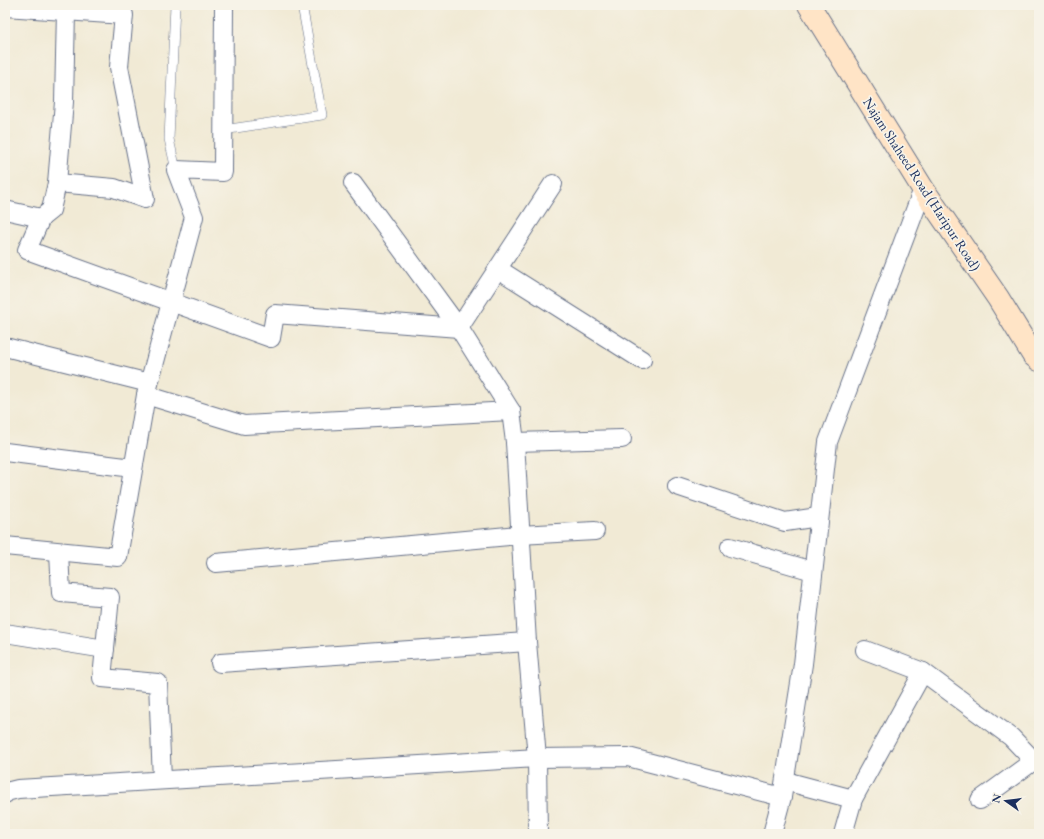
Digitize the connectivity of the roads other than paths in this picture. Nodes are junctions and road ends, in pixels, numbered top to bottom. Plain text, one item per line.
1 (176, 5) edge
2 (224, 5) edge
3 (302, 5) edge
4 (809, 5) edge
5 (5, 7) edge
6 (124, 10) edge
7 (66, 11) junction
8 (223, 130) junction
9 (176, 170) junction
10 (57, 182) junction
11 (353, 183) dead end
12 (553, 184) dead end
13 (923, 189) junction
14 (5, 210) edge
15 (41, 218) junction
16 (498, 268) junction
17 (170, 301) junction
18 (459, 328) junction
19 (5, 348) edge
20 (642, 360) dead end
21 (1039, 360) edge
22 (147, 389) junction
23 (511, 411) junction
24 (622, 440) dead end
25 (515, 442) junction
26 (5, 452) edge
27 (133, 468) junction
28 (677, 486) dead end
29 (818, 517) junction
30 (595, 531) dead end
31 (519, 535) junction
32 (5, 546) edge
33 (730, 547) dead end
34 (59, 552) junction
35 (216, 563) dead end
36 (813, 571) junction
37 (5, 633) edge
38 (527, 642) junction
39 (105, 649) junction
40 (865, 650) dead end
41 (220, 663) dead end
42 (922, 672) junction
43 (537, 758) junction
44 (1037, 759) edge
45 (162, 780) junction
46 (784, 789) junction
47 (5, 794) edge
48 (853, 800) junction
49 (980, 800) dead end
50 (538, 834) edge
51 (772, 834) edge
52 (843, 834) edge

1 - 9 lane
2 - 8 street
3 - 8 lane
4 - 13 main road, Najam Shaheed Road (Haripur Road)
5 - 7 street
6 - 7 street
6 - 10 street
7 - 10 street
8 - 9 street
9 - 17 street
10 - 15 street
11 - 18 street
12 - 16 street
13 - 21 main road, Najam Shaheed Road (Haripur Road)
13 - 29 street
14 - 15 street
15 - 17 street
16 - 18 street
16 - 20 street
17 - 18 street
17 - 22 street
18 - 23 street
19 - 22 street
22 - 23 street
22 - 27 street
23 - 25 street
24 - 25 street
25 - 31 street
26 - 27 street
27 - 34 street
28 - 29 street
29 - 36 street
30 - 31 street
31 - 35 street
31 - 38 street
32 - 34 street
33 - 36 street
34 - 39 street
36 - 46 street
37 - 39 street
38 - 41 street
38 - 43 street
39 - 45 street
40 - 42 street
42 - 44 street
42 - 48 street
43 - 45 street
43 - 46 street
43 - 50 street
44 - 49 street
45 - 47 street
46 - 48 street
46 - 51 street
48 - 52 street

